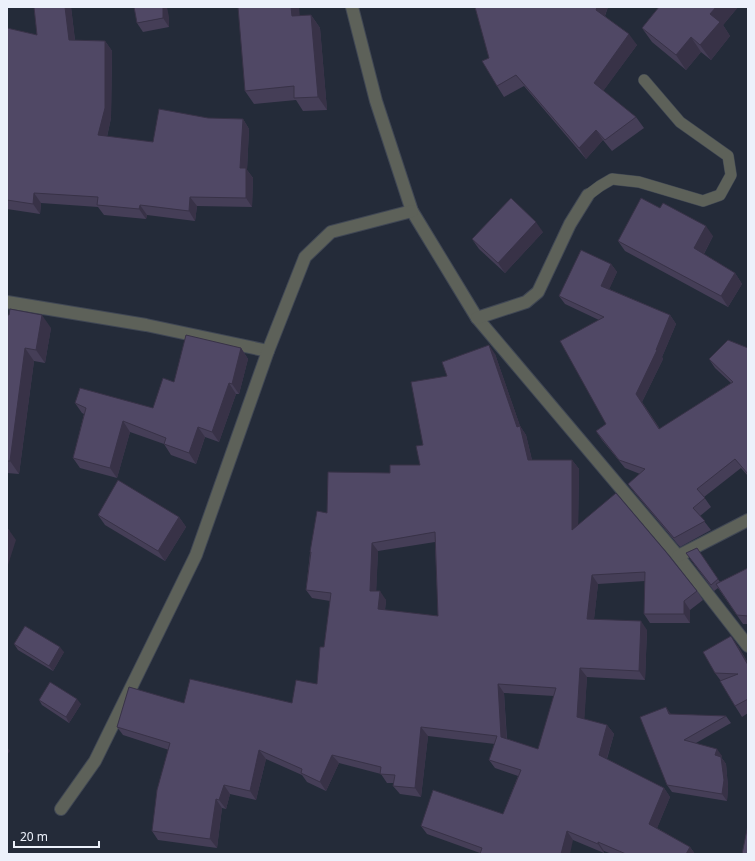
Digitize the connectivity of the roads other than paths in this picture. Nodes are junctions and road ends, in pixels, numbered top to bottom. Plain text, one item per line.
1 (352, 7) edge
2 (644, 80) dead end
3 (588, 196) joint
4 (412, 211) junction
5 (7, 302) edge
6 (477, 318) junction
7 (268, 351) junction
8 (748, 520) edge
9 (678, 556) junction
10 (748, 646) edge
11 (61, 809) dead end

1 - 4 street
2 - 3 lane
3 - 6 street
4 - 6 street
4 - 7 street
5 - 7 street
6 - 9 street
7 - 11 street
8 - 9 street
9 - 10 street

